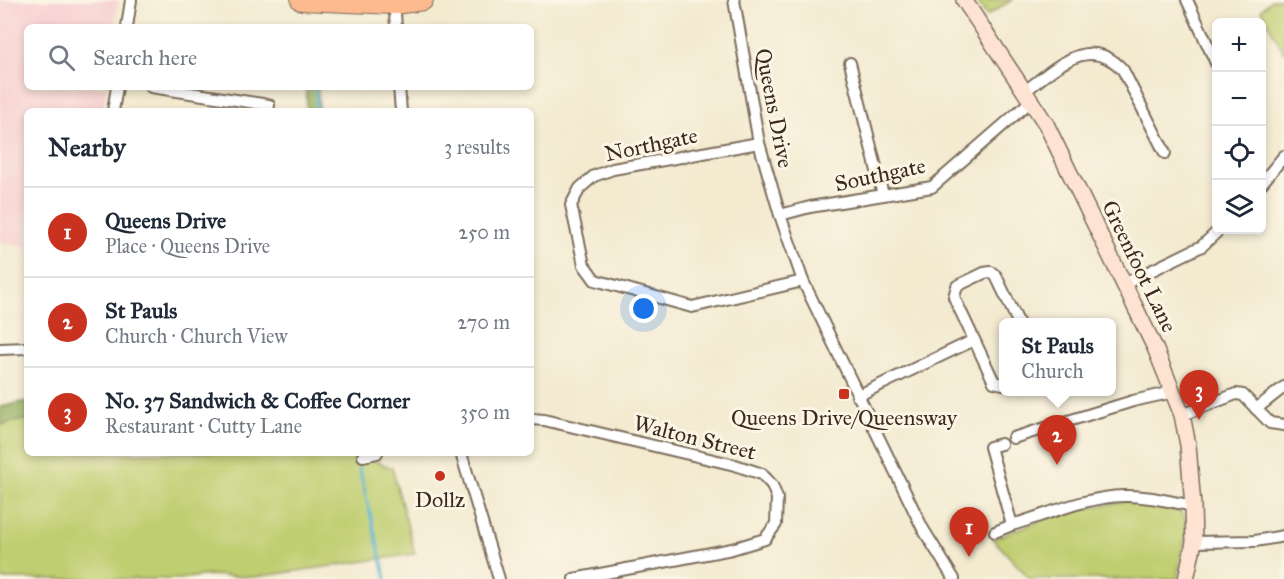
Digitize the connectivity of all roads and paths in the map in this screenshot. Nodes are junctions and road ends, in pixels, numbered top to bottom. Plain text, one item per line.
1 (131, 0) edge
2 (301, 0) edge
3 (423, 0) edge
4 (735, 0) edge
5 (964, 0) edge
6 (1187, 0) edge
7 (307, 1) edge
8 (394, 2) edge
9 (127, 24) edge
10 (396, 24) edge
11 (1212, 54) edge
12 (850, 63) dead end
13 (116, 90) edge
14 (189, 90) edge
15 (399, 90) edge
16 (215, 92) edge
17 (1028, 96) junction
18 (114, 108) edge
19 (268, 108) edge
20 (401, 108) edge
21 (759, 143) junction
22 (1165, 153) dead end
23 (1284, 156) edge
24 (1264, 180) edge
25 (883, 195) junction
26 (780, 215) junction
27 (1215, 234) edge
28 (803, 281) junction
29 (1124, 284) junction
30 (1016, 318) edge
31 (974, 340) junction
32 (24, 348) edge
33 (0, 349) edge
34 (999, 383) edge
35 (1284, 387) edge
36 (1173, 392) junction
37 (857, 396) junction
38 (1256, 409) junction
39 (1182, 415) junction
40 (534, 420) edge
41 (1284, 425) edge
42 (1013, 438) dead end
43 (1001, 444) dead end
44 (462, 456) edge
45 (1193, 506) junction
46 (1012, 525) junction
47 (995, 532) dead end
48 (1284, 536) edge
49 (1194, 542) junction
50 (499, 579) edge
51 (574, 579) edge
52 (954, 579) edge
53 (1186, 579) edge

1 - 9 street
2 - 7 highway
3 - 8 highway
4 - 21 street, Queens Drive
5 - 17 street, Greenfoot Lane
6 - 11 street
7 - 8 highway
8 - 10 street
12 - 25 street
13 - 18 street
14 - 16 street
15 - 20 street
16 - 19 street
17 - 22 street, Southgate
17 - 25 street, Southgate
17 - 29 street, Greenfoot Lane
21 - 26 street, Queens Drive
21 - 28 street, Northgate
23 - 24 street
25 - 26 street, Southgate
26 - 28 street, Queens Drive
27 - 29 street
28 - 37 street, Queens Drive
29 - 36 street, Greenfoot Lane
30 - 31 street
31 - 34 street
31 - 37 street
32 - 33 street
35 - 38 street
36 - 39 street, Greenfoot Lane
36 - 42 street
37 - 52 street, Queens Drive
38 - 39 street
38 - 41 street
39 - 45 street, Greenfoot Lane
40 - 51 street, Walton Street
43 - 46 street
44 - 50 street
45 - 46 street
45 - 49 street, Greenfoot Lane
46 - 47 street
48 - 49 street
49 - 53 street, Greenfoot Lane

